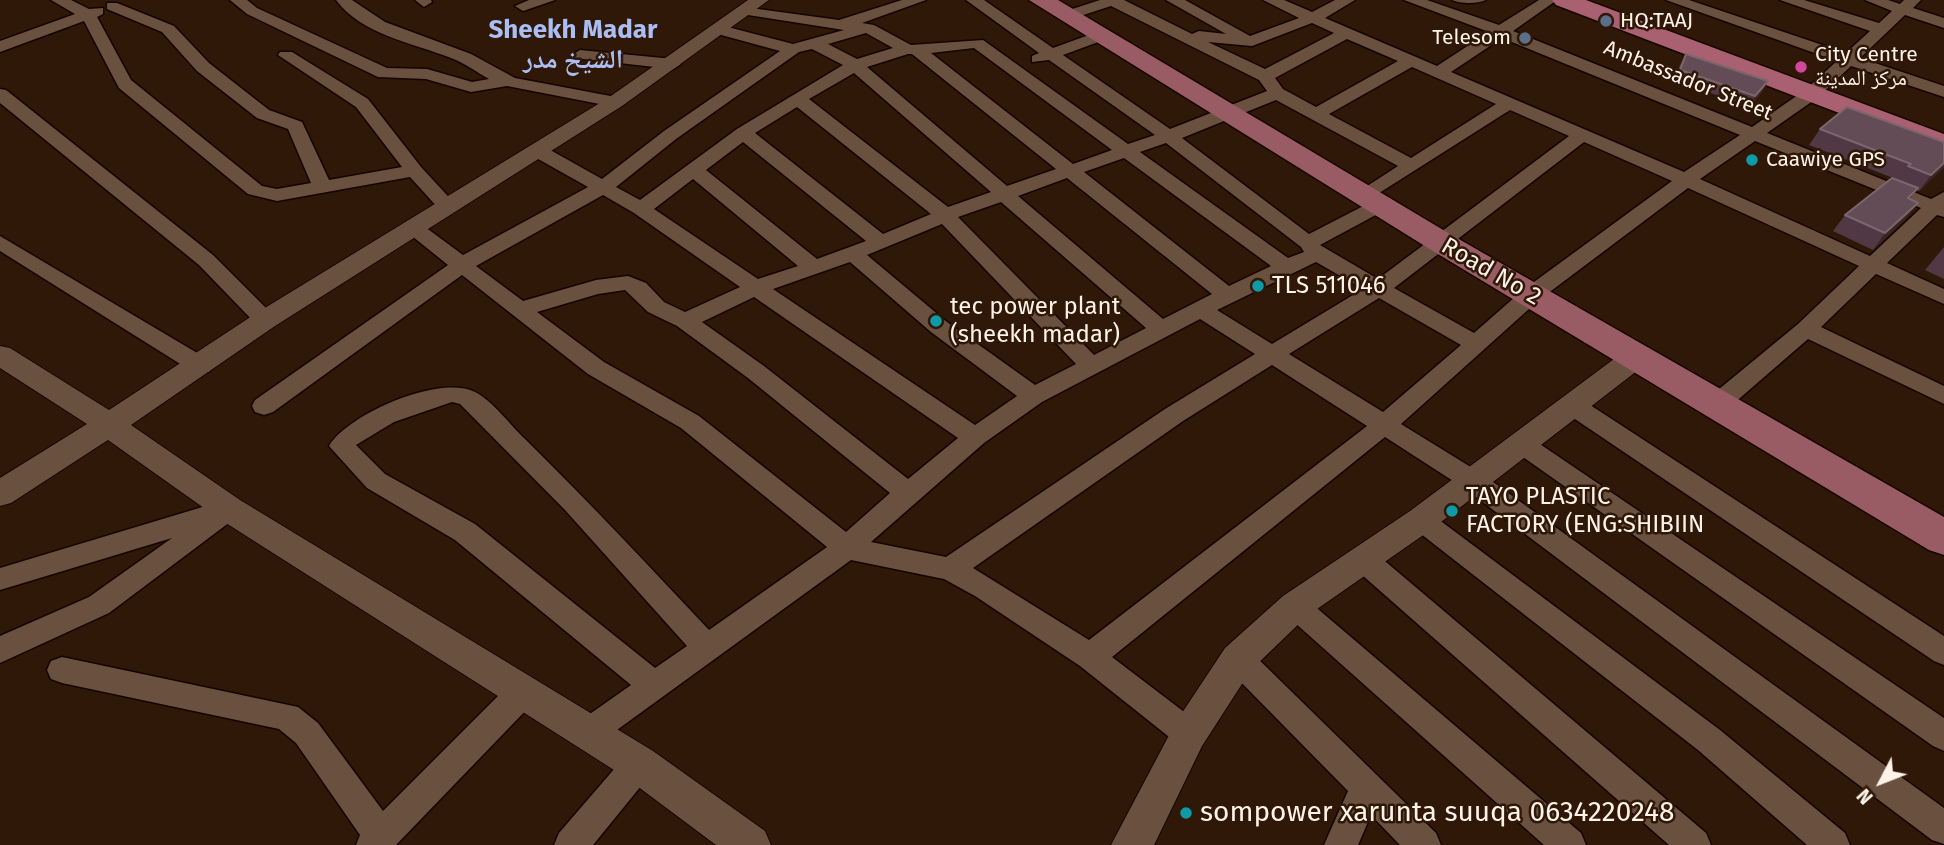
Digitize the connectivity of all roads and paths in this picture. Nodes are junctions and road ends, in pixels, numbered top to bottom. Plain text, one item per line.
1 (59, 0) edge
2 (238, 0) edge
3 (344, 0) edge
4 (547, 0) edge
5 (918, 0) edge
6 (974, 0) edge
7 (1113, 0) edge
8 (1174, 0) edge
9 (1271, 0) edge
10 (1347, 0) edge
11 (1412, 0) edge
12 (1456, 0) edge
13 (1482, 0) edge
14 (1549, 0) edge
15 (1564, 0) edge
16 (1674, 0) edge
17 (1788, 0) edge
18 (1873, 0) edge
19 (119, 3) edge
20 (754, 3) edge
21 (1908, 5) edge
22 (523, 6) dead end
23 (1055, 8) edge
24 (88, 15) junction
25 (861, 15) edge
26 (1312, 18) junction
27 (1944, 23) edge
28 (1881, 29) junction
29 (720, 30) junction
30 (1500, 31) junction
31 (1348, 32) junction
32 (1103, 35) junction
33 (1187, 36) junction
34 (1252, 41) junction
35 (815, 44) junction
36 (0, 47) edge
37 (793, 49) junction
38 (912, 49) junction
39 (286, 55) dead end
40 (580, 55) dead end
41 (1050, 56) junction
42 (1411, 61) junction
43 (1849, 61) junction
44 (673, 64) junction
45 (855, 65) junction
46 (1010, 66) junction
47 (1439, 72) junction
48 (1265, 76) junction
49 (508, 81) junction
50 (1944, 92) edge
51 (1277, 93) junction
52 (0, 94) edge
53 (1811, 94) junction
54 (798, 99) junction
55 (615, 102) junction
56 (1509, 103) junction
57 (1231, 114) junction
58 (1315, 116) junction
59 (743, 133) junction
60 (1755, 133) junction
61 (1583, 135) junction
62 (1168, 136) junction
63 (1944, 144) edge
64 (1126, 150) junction
65 (538, 151) junction
66 (1411, 166) junction
67 (693, 169) junction
68 (414, 171) junction
69 (1072, 172) junction
70 (1686, 180) junction
71 (604, 187) junction
72 (323, 188) junction
73 (1002, 195) junction
74 (1372, 201) junction
75 (1940, 205) edge
76 (447, 206) junction
77 (640, 209) junction
78 (945, 215) junction
79 (414, 229) junction
80 (1439, 241) junction
81 (0, 242) edge
82 (880, 242) junction
83 (1312, 249) junction
84 (853, 254) junction
85 (462, 265) junction
86 (1285, 266) junction
87 (1875, 266) junction
88 (813, 267) junction
89 (757, 287) junction
90 (1381, 287) junction
91 (1531, 295) junction
92 (1228, 296) junction
93 (1944, 297) edge
94 (517, 310) junction
95 (1202, 310) junction
96 (265, 320) junction
97 (685, 321) junction
98 (1806, 329) junction
99 (1163, 331) junction
100 (1475, 343) junction
101 (0, 355) edge
102 (1273, 356) junction
103 (1636, 357) junction
104 (1090, 365) junction
105 (201, 366) junction
106 (1034, 396) junction
107 (1944, 396) edge
108 (1572, 405) junction
109 (1716, 405) junction
110 (264, 406) dead end
111 (109, 425) junction
112 (1382, 426) junction
113 (975, 437) junction
114 (1522, 444) junction
115 (1472, 481) junction
116 (908, 493) junction
117 (0, 494) edge
118 (229, 509) junction
119 (1421, 520) junction
120 (1944, 538) edge
121 (847, 548) junction
122 (1363, 559) junction
123 (950, 569) junction
124 (0, 579) edge
125 (1295, 606) junction
126 (707, 648) junction
127 (0, 650) edge
128 (1944, 653) edge
129 (1090, 657) junction
130 (1238, 659) junction
131 (62, 670) dead end
132 (655, 686) junction
133 (521, 694) junction
134 (588, 733) junction
135 (1189, 734) junction
136 (1944, 736) edge
137 (639, 764) junction
138 (1367, 785) junction
139 (1944, 828) edge
140 (376, 840) edge
141 (571, 845) edge
142 (750, 845) edge
143 (1132, 845) edge
144 (1340, 845) edge
145 (1424, 845) edge
146 (1569, 845) edge
147 (1694, 845) edge
148 (1833, 845) edge

1 - 24 street
2 - 49 street
3 - 49 street
4 - 22 street
5 - 25 street
6 - 41 street
7 - 23 street
7 - 33 street
8 - 34 street
9 - 26 street
10 - 26 street
11 - 30 street, Ambassador Street
12 - 13 lane
14 - 30 street
15 - 53 highway
16 - 43 street
17 - 28 street
18 - 21 street
19 - 24 street
19 - 72 street
20 - 25 street
20 - 29 street
21 - 27 street
21 - 28 street
23 - 32 main road, Road No 2
24 - 36 street
24 - 72 street
25 - 35 street
25 - 38 street
26 - 31 street
26 - 34 street
28 - 43 street
29 - 37 street
29 - 44 street
30 - 47 street
30 - 60 street, Ambassador Street
31 - 42 street
31 - 48 street
32 - 41 street
32 - 57 main road, Road No 2
33 - 34 street
33 - 48 street
35 - 37 street
35 - 45 street
37 - 71 street
38 - 45 street
38 - 46 street
38 - 69 street
39 - 68 street
40 - 44 street
41 - 46 street
41 - 62 street
42 - 47 street
42 - 58 street
43 - 50 street
43 - 53 street
44 - 55 street
45 - 54 street
45 - 73 street
46 - 64 street
47 - 56 street
48 - 51 street
49 - 55 street
51 - 57 street
51 - 58 street
52 - 96 street
53 - 60 street
53 - 63 highway
54 - 59 street
54 - 78 street
55 - 65 street
56 - 61 street
56 - 66 street
57 - 62 street
57 - 74 main road, Road No 2
58 - 66 street
59 - 67 street
59 - 82 street
60 - 70 street
60 - 75 street, Ambassador Street
61 - 70 street
61 - 80 street
62 - 64 street
62 - 83 street
64 - 69 street
64 - 86 street
65 - 71 street
65 - 76 street
66 - 74 street
67 - 77 street
67 - 88 street
68 - 72 street
68 - 76 street
69 - 73 street
69 - 92 street
70 - 87 street
70 - 91 street
71 - 77 street
71 - 85 street
73 - 78 street
73 - 99 street
74 - 80 main road, Road No 2
74 - 83 street
75 - 87 street
76 - 79 street
77 - 89 street
78 - 82 street
78 - 104 street
79 - 85 street
79 - 96 street
80 - 90 street
80 - 91 main road, Road No 2
81 - 105 street
82 - 84 street
83 - 86 street
83 - 90 street
84 - 88 street
84 - 106 street
85 - 94 street
85 - 110 street
86 - 92 street
87 - 93 street
87 - 98 street
88 - 89 street
89 - 97 street
89 - 113 street
90 - 100 street
90 - 102 street
91 - 100 street
91 - 103 main road, Road No 2
92 - 95 street
94 - 97 street
94 - 121 street
95 - 99 street
95 - 102 street
96 - 105 street
97 - 116 street
98 - 107 street
98 - 109 street
99 - 104 street
100 - 112 street
101 - 111 street
102 - 112 street
102 - 123 street
103 - 108 street
103 - 109 main road, Road No 2
104 - 106 street
105 - 111 street
106 - 113 street
108 - 114 street
108 - 128 street
109 - 120 main road, Road No 2
111 - 117 street
111 - 118 street
112 - 115 street
112 - 129 street
113 - 116 street
114 - 115 street
114 - 136 street
115 - 119 street
115 - 139 street
116 - 121 street
118 - 124 street
118 - 127 street
118 - 133 street
119 - 122 street
119 - 148 street
121 - 123 street
121 - 126 street
122 - 125 street
122 - 147 street
123 - 129 street
125 - 130 street
125 - 146 street
126 - 132 street
126 - 132 street
129 - 135 street
130 - 135 street
130 - 138 street
131 - 140 street
132 - 134 street
133 - 134 street
133 - 140 street
134 - 137 street
135 - 143 street
137 - 141 street
137 - 142 street
138 - 144 street
138 - 145 street

